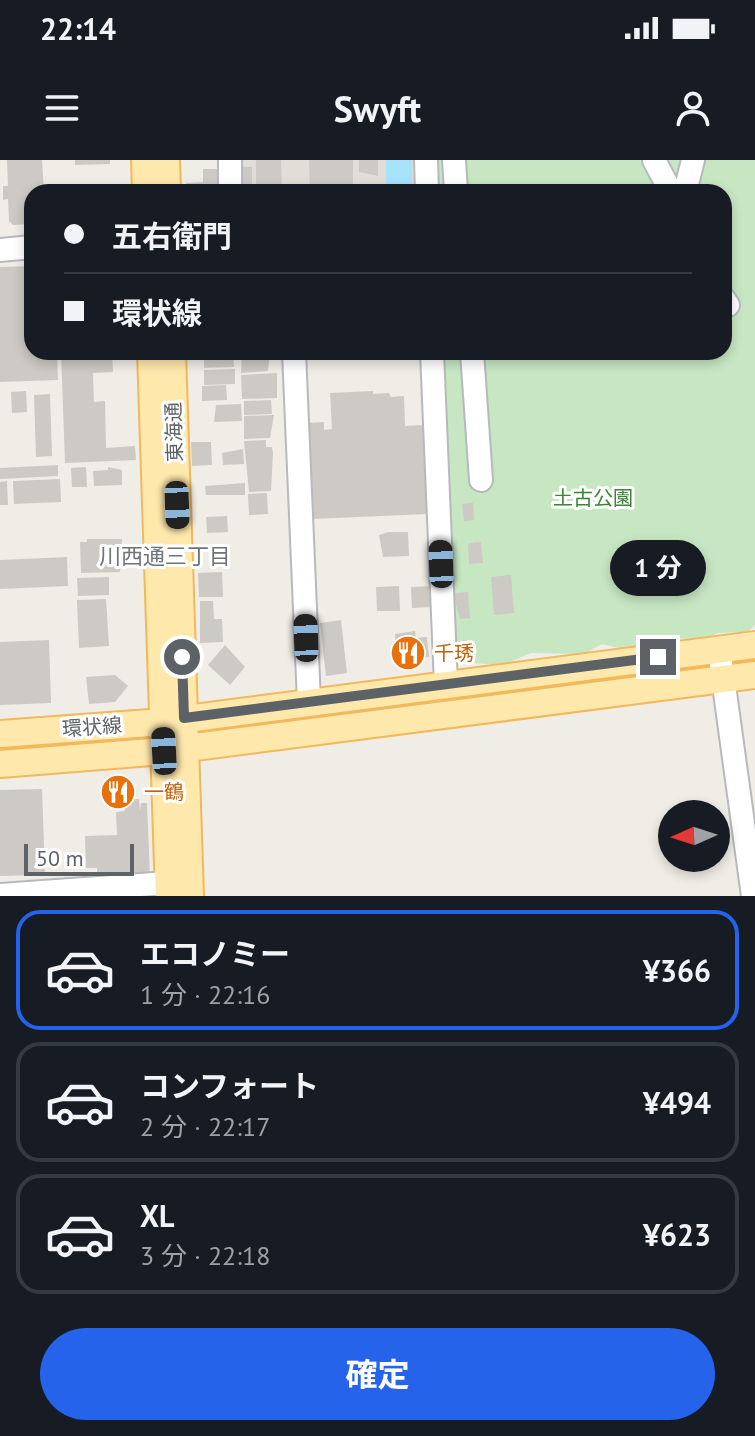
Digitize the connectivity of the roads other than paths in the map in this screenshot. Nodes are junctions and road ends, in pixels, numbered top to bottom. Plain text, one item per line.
1 (145, 160) edge
2 (166, 160) edge
3 (230, 160) edge
4 (426, 160) edge
5 (454, 160) edge
6 (654, 160) edge
7 (693, 160) edge
8 (146, 184) edge
9 (167, 184) edge
10 (230, 184) edge
11 (427, 184) edge
12 (456, 184) edge
13 (667, 184) edge
14 (687, 184) edge
15 (24, 248) edge
16 (0, 250) edge
17 (151, 360) edge
18 (172, 360) edge
19 (294, 360) edge
20 (432, 360) edge
21 (473, 360) edge
22 (481, 480) dead end
23 (755, 645) edge
24 (719, 649) junction
25 (755, 675) edge
26 (722, 679) junction
27 (446, 685) junction
28 (309, 702) junction
29 (173, 720) junction
30 (0, 734) edge
31 (175, 749) junction
32 (0, 764) edge
33 (176, 892) edge
34 (61, 894) edge
35 (0, 895) edge
36 (753, 896) edge

1 - 8 main road
2 - 9 main road
3 - 10 street
4 - 11 street
5 - 12 street
6 - 13 street
7 - 14 street
15 - 16 street
17 - 29 main road
18 - 29 main road, 東海通
19 - 28 street
20 - 27 street
21 - 22 street
23 - 24 main road, 環状線
24 - 26 street
24 - 27 main road, 環状線
25 - 26 main road, 環状線
26 - 31 main road, 環状線
26 - 36 street
27 - 28 main road, 環状線
28 - 29 main road, 環状線
29 - 30 main road, 環状線
29 - 31 main road, 東海通
31 - 32 main road, 環状線
31 - 33 main road, 東海通
33 - 34 street
34 - 35 street

